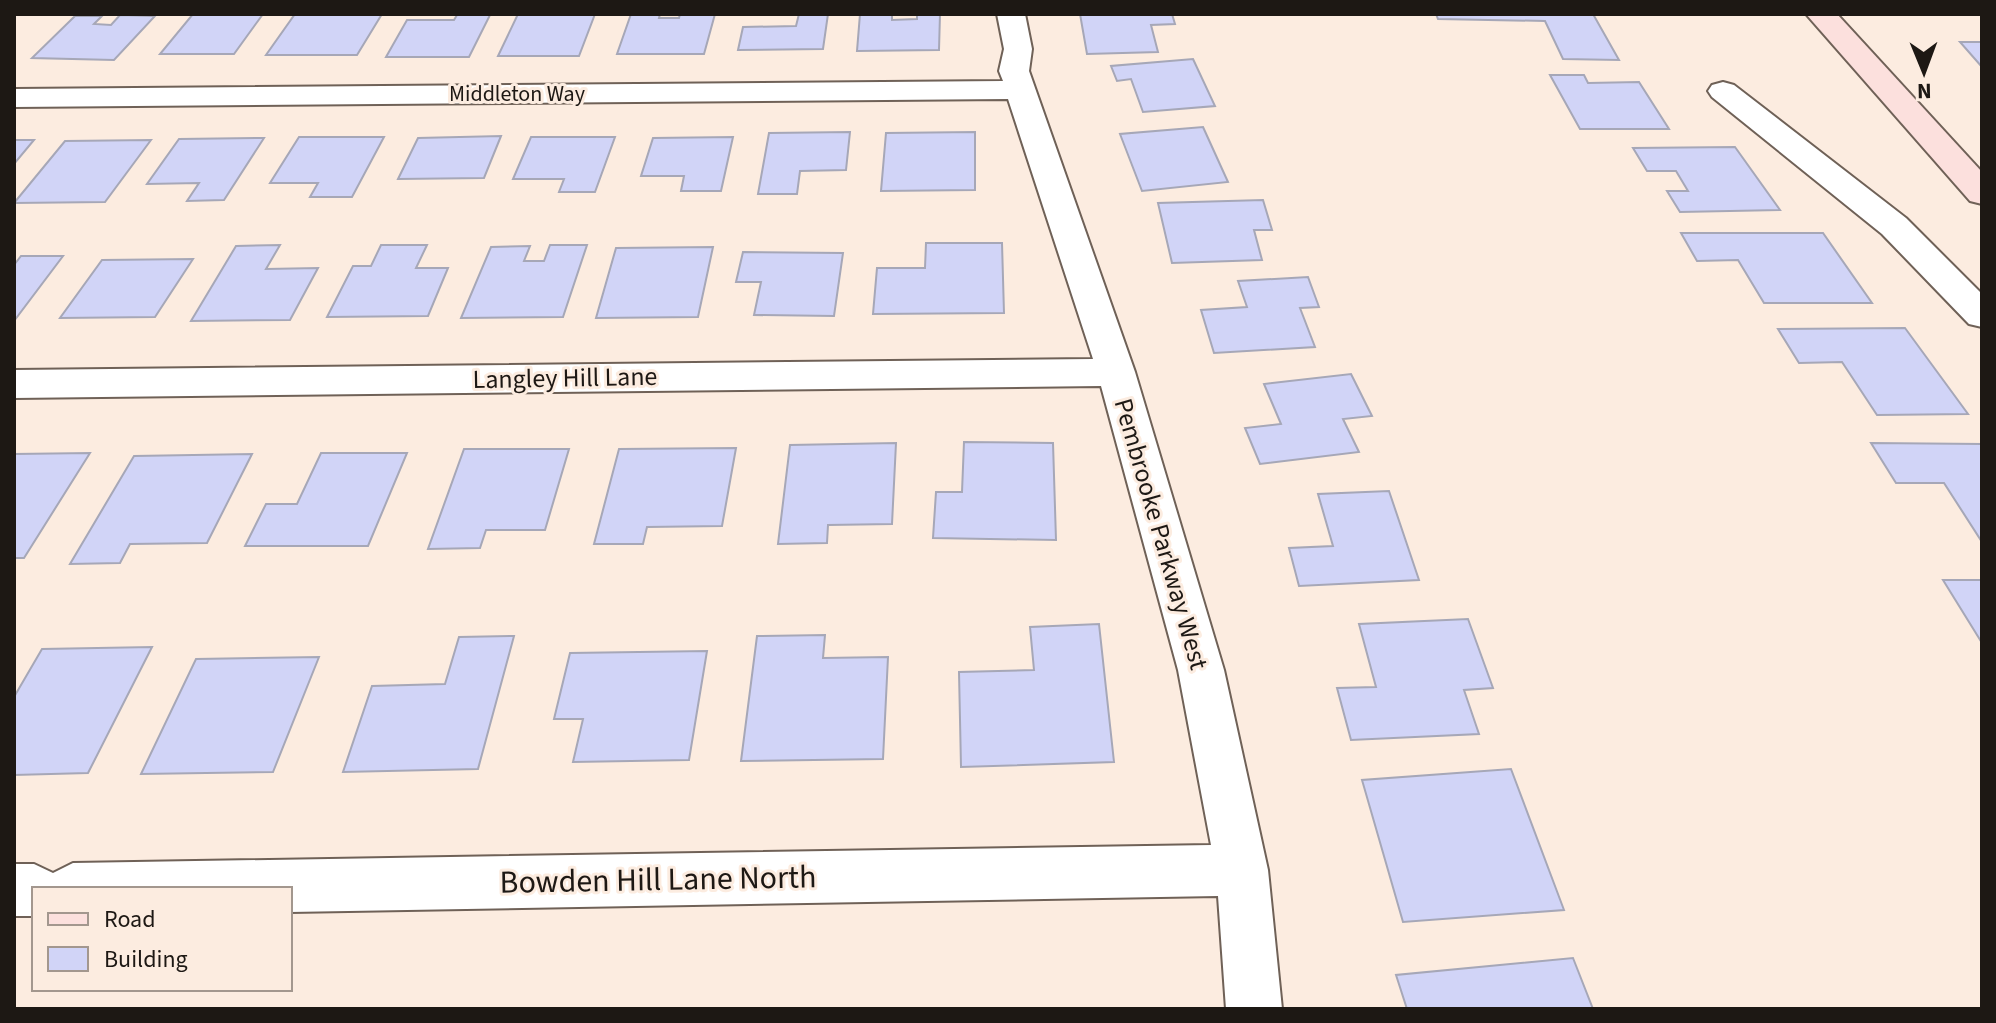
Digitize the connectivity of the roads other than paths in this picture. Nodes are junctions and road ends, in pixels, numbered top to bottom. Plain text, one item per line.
1 (1011, 14) edge
2 (1821, 14) edge
3 (986, 27) dead end
4 (1017, 81) junction
5 (1723, 91) dead end
6 (14, 98) edge
7 (1982, 193) edge
8 (1982, 315) edge
9 (1116, 372) junction
10 (14, 384) edge
11 (1242, 870) junction
12 (196, 887) edge
13 (1254, 1009) edge

1 - 4 street, Pembrooke Parkway West
2 - 7 street
3 - 4 street, Pembrooke Parkway West
4 - 6 street, Middleton Way
4 - 9 street, Pembrooke Parkway West
5 - 8 street
9 - 10 street, Langley Hill Lane
9 - 11 street, Pembrooke Parkway West
11 - 12 street, Bowden Hill Lane North
11 - 13 street, Pembrooke Parkway West

